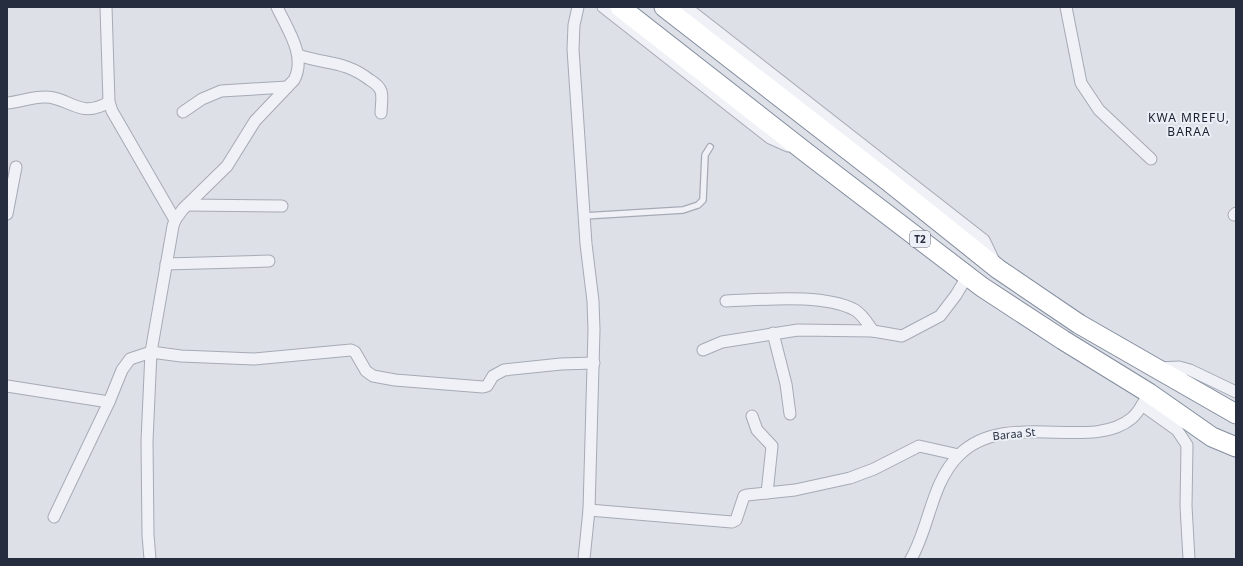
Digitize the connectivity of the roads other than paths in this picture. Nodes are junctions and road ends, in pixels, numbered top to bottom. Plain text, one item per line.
1 (106, 7) edge
2 (277, 7) edge
3 (578, 7) edge
4 (603, 7) edge
5 (620, 7) edge
6 (664, 7) edge
7 (686, 7) edge
8 (1066, 7) edge
9 (298, 55) junction
10 (287, 87) junction
11 (109, 102) junction
12 (7, 103) edge
13 (183, 112) dead end
14 (381, 113) dead end
15 (827, 133) junction
16 (710, 147) dead end
17 (808, 154) junction
18 (1151, 159) dead end
19 (16, 167) dead end
20 (888, 181) junction
21 (870, 201) junction
22 (188, 205) junction
23 (282, 206) dead end
24 (7, 214) edge
25 (584, 216) junction
26 (175, 220) junction
27 (269, 262) dead end
28 (166, 264) junction
29 (998, 269) junction
30 (968, 275) junction
31 (726, 301) dead end
32 (873, 331) junction
33 (773, 333) junction
34 (703, 350) dead end
35 (151, 352) junction
36 (594, 363) junction
37 (1155, 368) junction
38 (1236, 382) edge
39 (1225, 385) junction
40 (7, 386) edge
41 (1236, 392) edge
42 (1146, 399) junction
43 (109, 402) junction
44 (790, 414) dead end
45 (1236, 414) edge
46 (752, 416) dead end
47 (1236, 447) edge
48 (959, 455) junction
49 (767, 493) junction
50 (589, 510) junction
51 (54, 517) dead end
52 (150, 559) edge
53 (584, 559) edge
54 (911, 559) edge
55 (1189, 559) edge

1 - 11 street
2 - 9 street
3 - 25 street
4 - 17 street
5 - 17 highway, T2
6 - 15 highway, T2
7 - 29 street
8 - 18 street
9 - 10 street
9 - 14 street
10 - 13 street
10 - 22 street
11 - 12 street
11 - 26 street
15 - 17 highway
15 - 20 highway, T2
16 - 25 lane
17 - 21 highway, T2
19 - 24 street
20 - 21 highway
20 - 29 highway, T2
21 - 30 highway, T2
22 - 23 street
22 - 26 street
25 - 36 street
26 - 28 street
27 - 28 street
28 - 35 street
29 - 37 highway, T2
30 - 32 street
30 - 42 highway, T2
31 - 32 street
32 - 33 street
33 - 34 street
33 - 44 street
35 - 36 street
35 - 43 street
35 - 52 street
36 - 50 street
37 - 39 street
37 - 45 highway, T2
38 - 39 street
39 - 41 street
40 - 43 street
42 - 47 highway, T2
42 - 48 street, Baraa St
42 - 55 street
43 - 51 street
46 - 49 street
48 - 49 street
48 - 54 street, Baraa St
49 - 50 street
50 - 53 street

